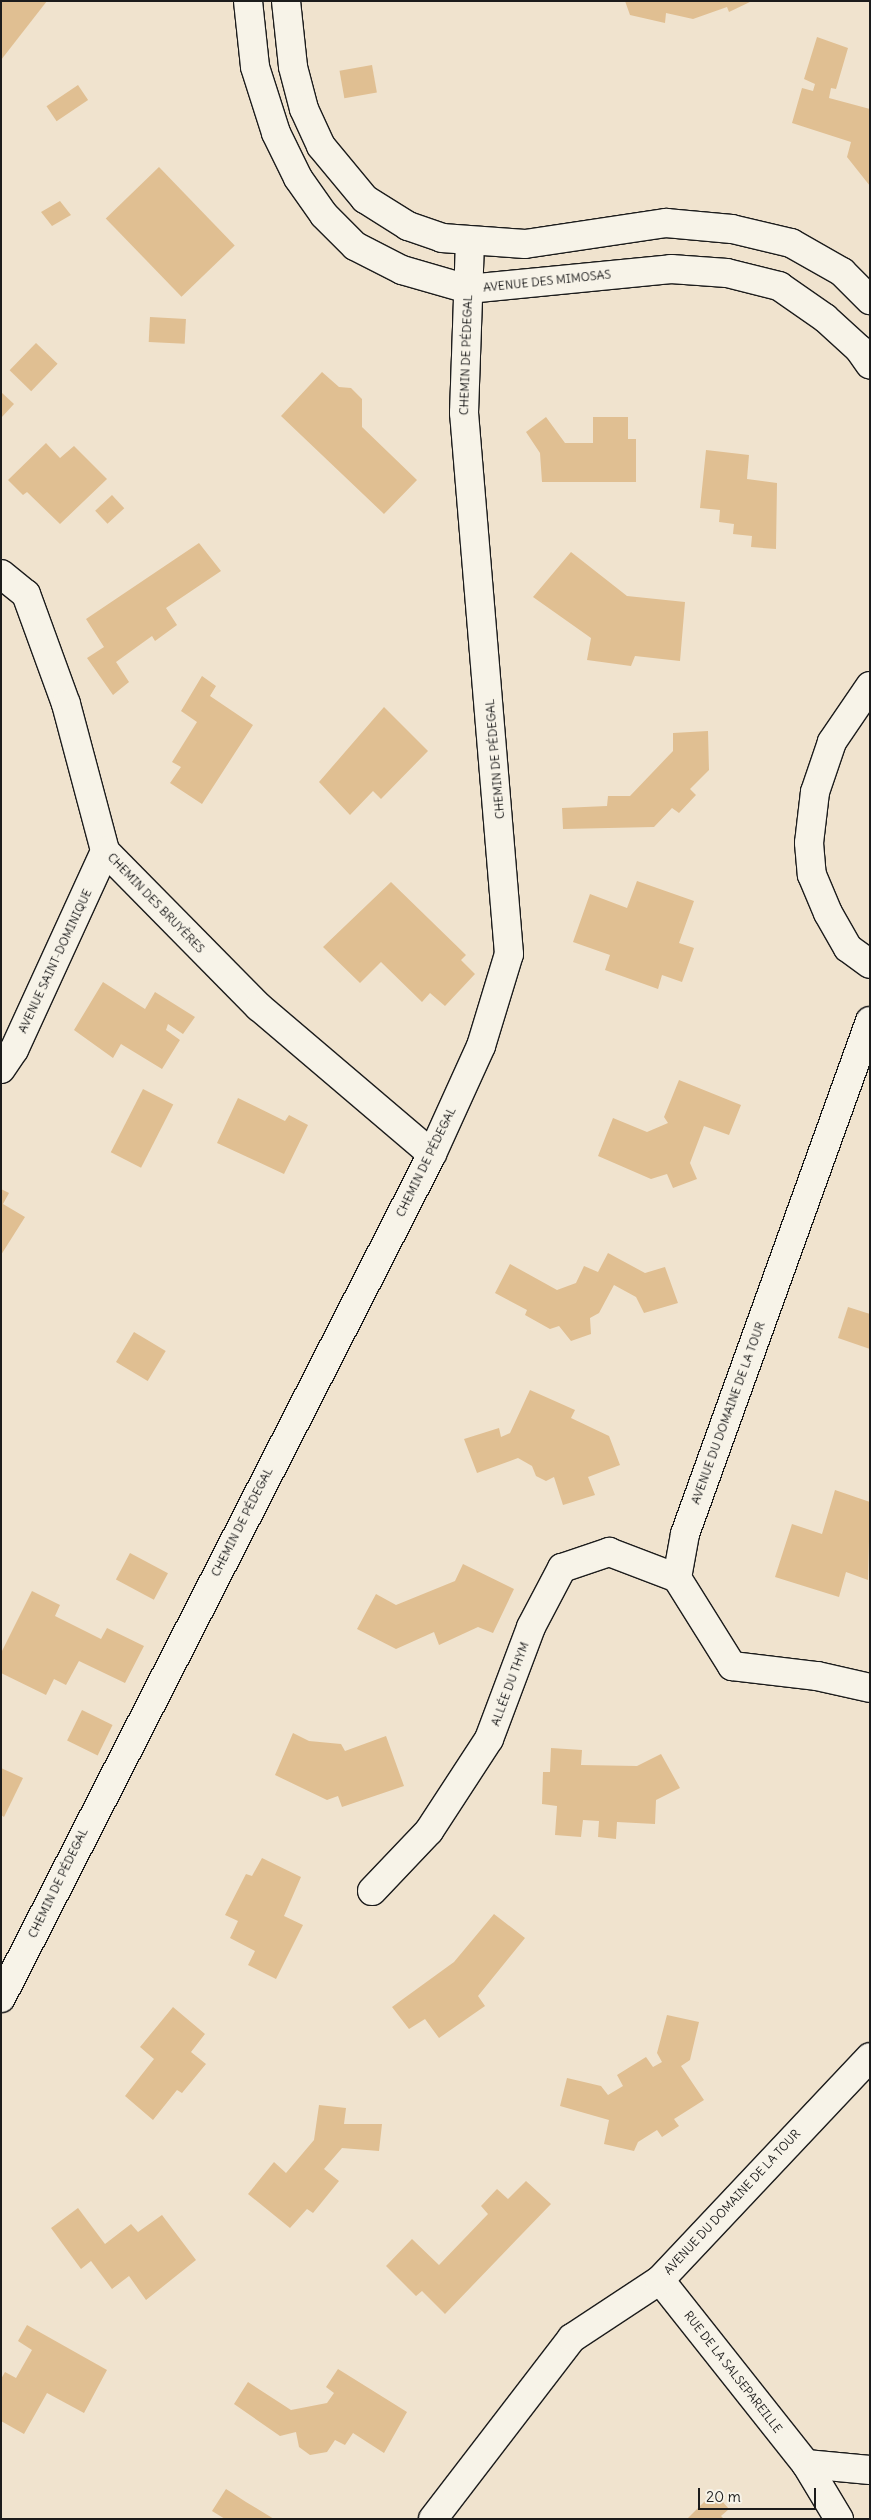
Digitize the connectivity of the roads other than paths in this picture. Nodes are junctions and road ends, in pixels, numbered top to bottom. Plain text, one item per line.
1 (248, 1) edge
2 (286, 1) edge
3 (470, 242) junction
4 (468, 289) junction
5 (870, 300) edge
6 (870, 365) edge
7 (1, 574) edge
8 (870, 686) edge
9 (105, 851) junction
10 (870, 964) edge
11 (870, 1021) edge
12 (1, 1069) edge
13 (432, 1154) junction
14 (677, 1578) junction
15 (870, 1688) edge
16 (372, 1891) dead end
17 (1, 1998) edge
18 (870, 2057) edge
19 (660, 2280) junction
20 (806, 2464) junction
21 (870, 2470) edge
22 (434, 2519) edge
23 (839, 2519) edge

1 - 4 street, AVENUE DES MIMOSAS
2 - 3 street
3 - 4 street, CHEMIN DE PÉDEGAL
3 - 5 street
4 - 6 street, AVENUE DES MIMOSAS
4 - 13 street, CHEMIN DE PÉDEGAL
7 - 9 street, CHEMIN DES BRUYÈRES
8 - 10 street
9 - 12 street, AVENUE SAINT-DOMINIQUE
9 - 13 street, CHEMIN DES BRUYÈRES
11 - 14 street, AVENUE DU DOMAINE DE LA TOUR
13 - 17 street, CHEMIN DE PÉDEGAL
14 - 15 street
14 - 16 street, ALLÉE DU THYM
18 - 19 street, AVENUE DU DOMAINE DE LA TOUR
19 - 20 street, RUE DE LA SALSEPAREILLE
19 - 22 street, AVENUE DU DOMAINE DE LA TOUR
20 - 21 street
20 - 23 street, RUE DE LA SALSEPAREILLE

